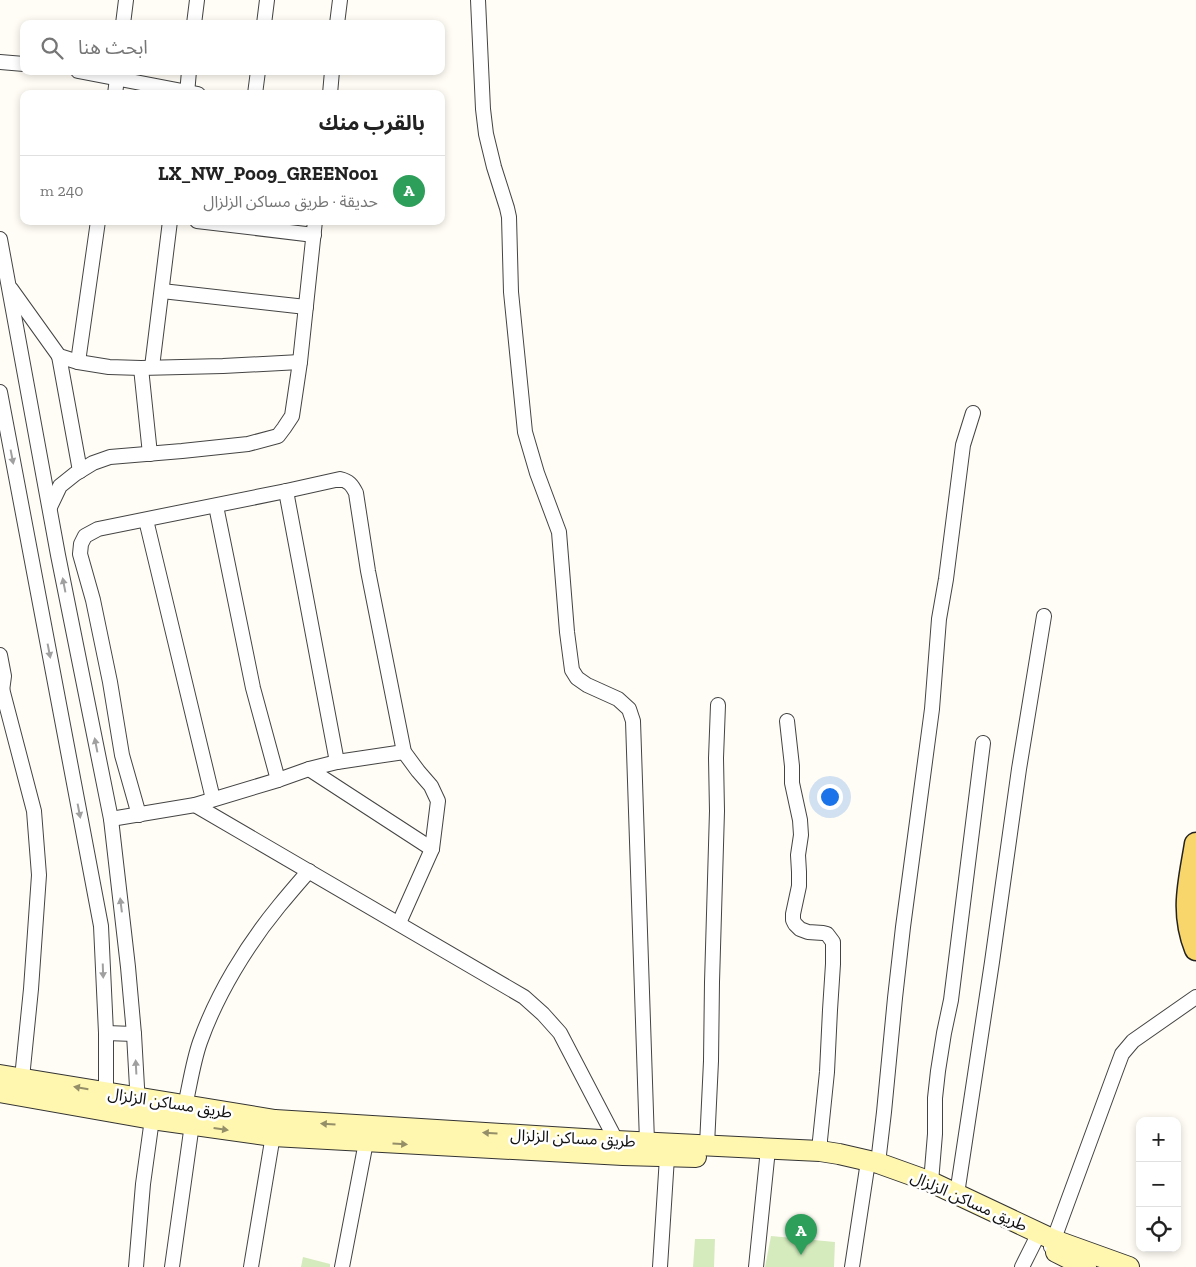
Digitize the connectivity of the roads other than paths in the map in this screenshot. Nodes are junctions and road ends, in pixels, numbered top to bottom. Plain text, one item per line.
1 (126, 0) edge
2 (196, 0) edge
3 (267, 0) edge
4 (340, 0) edge
5 (478, 0) edge
6 (124, 20) edge
7 (194, 20) edge
8 (264, 20) edge
9 (338, 20) edge
10 (0, 62) edge
11 (20, 64) edge
12 (118, 75) edge
13 (190, 75) edge
14 (257, 75) edge
15 (332, 75) edge
16 (116, 90) edge
17 (179, 90) edge
18 (191, 90) edge
19 (256, 90) edge
20 (330, 90) edge
21 (97, 225) edge
22 (170, 225) edge
23 (264, 225) edge
24 (315, 228) edge
25 (0, 239) edge
26 (9, 286) junction
27 (162, 290) junction
28 (306, 307) junction
29 (59, 356) junction
30 (78, 362) junction
31 (300, 362) junction
32 (147, 368) junction
33 (0, 392) edge
34 (973, 413) dead end
35 (150, 454) junction
36 (80, 471) junction
37 (286, 492) junction
38 (216, 506) junction
39 (50, 507) junction
40 (146, 520) junction
41 (1044, 616) dead end
42 (0, 655) edge
43 (1, 686) edge
44 (718, 705) dead end
45 (787, 721) dead end
46 (983, 743) dead end
47 (404, 752) junction
48 (337, 762) junction
49 (309, 769) junction
50 (278, 780) junction
51 (213, 799) junction
52 (195, 805) junction
53 (139, 815) junction
54 (111, 819) junction
55 (1196, 844) edge
56 (432, 849) junction
57 (309, 871) junction
58 (399, 923) junction
59 (1196, 949) edge
60 (1196, 997) edge
61 (106, 1033) junction
62 (134, 1034) junction
63 (0, 1075) edge
64 (22, 1078) junction
65 (0, 1092) edge
66 (106, 1101) junction
67 (185, 1106) junction
68 (142, 1111) junction
69 (192, 1124) junction
70 (274, 1128) junction
71 (366, 1142) junction
72 (647, 1142) junction
73 (707, 1145) junction
74 (620, 1148) junction
75 (820, 1151) junction
76 (667, 1157) junction
77 (767, 1159) junction
78 (872, 1166) junction
79 (931, 1182) junction
80 (957, 1194) junction
81 (1046, 1243) junction
82 (136, 1267) edge
83 (172, 1267) edge
84 (251, 1267) edge
85 (342, 1267) edge
86 (660, 1267) edge
87 (756, 1267) edge
88 (852, 1267) edge
89 (1022, 1267) edge
90 (1086, 1267) edge
91 (1129, 1267) edge

1 - 6 street
2 - 7 street
3 - 8 street
4 - 9 street
5 - 72 street
10 - 11 street
12 - 16 street
12 - 17 street
13 - 18 street
14 - 19 street
15 - 20 street
21 - 30 street
22 - 27 street
23 - 24 street
24 - 28 street
25 - 26 street
26 - 29 street
26 - 39 street
27 - 28 street
27 - 32 street
28 - 31 street
29 - 30 street
29 - 36 street
30 - 32 street
31 - 32 street
31 - 35 street
32 - 35 street
33 -> 61 street
34 - 78 street
35 - 36 street
36 - 39 street
37 - 38 street
37 - 47 street
37 - 48 street
38 - 40 street
38 - 50 street
54 -> 39 street
40 - 51 street
40 - 53 street
41 - 80 street
42 - 43 street
43 - 64 street
44 - 73 street
45 - 75 street
46 - 79 street
47 - 48 street
47 - 56 street
48 - 49 street
49 - 50 street
49 - 56 street
50 - 51 street
51 - 52 street
52 - 53 street
52 - 57 street
53 - 54 street
62 -> 54 street
55 - 59 main road
56 - 58 street
57 - 58 street
57 - 67 street
58 - 74 street
60 - 81 street
61 - 62 street
61 - 66 street
68 -> 62 street
63 - 64 street, طريق مساكن الزلزال
66 -> 64 street, طريق مساكن الزلزال
65 - 66 street, طريق مساكن الزلزال
66 - 68 street, طريق مساكن الزلزال
67 - 68 street, طريق مساكن الزلزال
67 - 70 street, طريق مساكن الزلزال
68 - 69 street, طريق مساكن الزلزال
68 - 82 street
69 -> 70 street, طريق مساكن الزلزال
69 - 83 street
70 - 71 street, طريق مساكن الزلزال
74 -> 70 street, طريق مساكن الزلزال
70 - 84 street
71 -> 74 street, طريق مساكن الزلزال
71 - 85 street
72 - 73 street, طريق مساكن الزلزال
72 - 74 street, طريق مساكن الزلزال
73 - 75 street, طريق مساكن الزلزال
74 - 76 street, طريق مساكن الزلزال
75 - 78 street, طريق مساكن الزلزال
76 - 77 street, طريق مساكن الزلزال
76 - 86 street
77 - 78 street, طريق مساكن الزلزال
77 - 87 street
78 - 79 street, طريق مساكن الزلزال
78 - 81 street, طريق مساكن الزلزال
78 - 88 street
79 - 80 street, طريق مساكن الزلزال
80 - 81 street, طريق مساكن الزلزال
81 - 89 street
81 - 90 street, طريق مساكن الزلزال
81 - 91 street, طريق مساكن الزلزال

